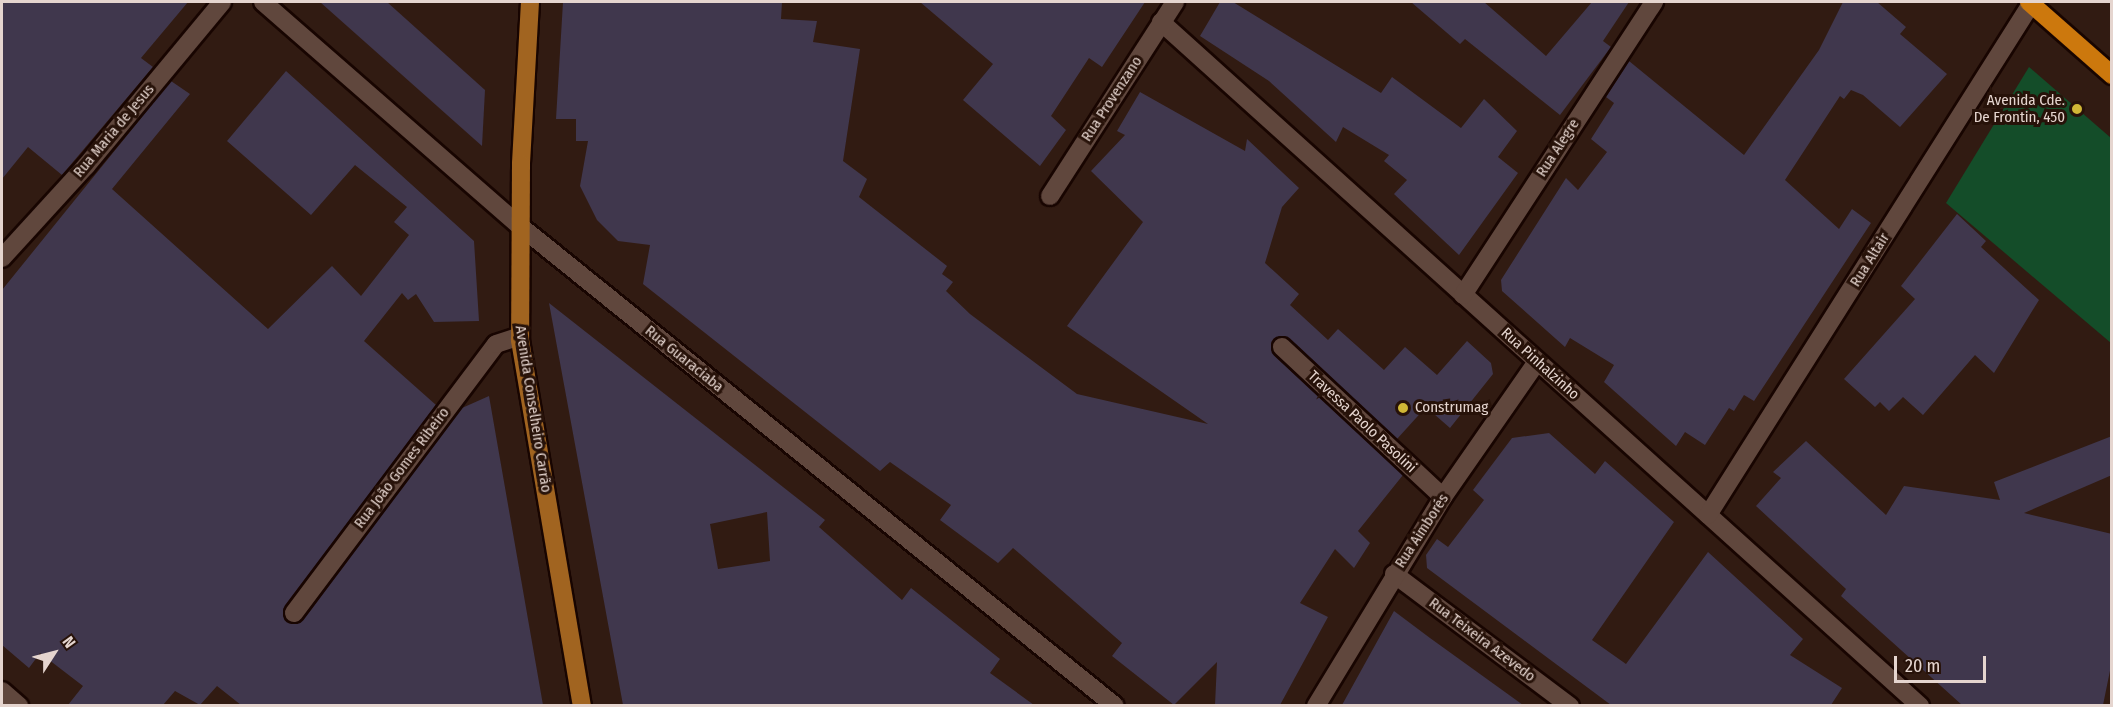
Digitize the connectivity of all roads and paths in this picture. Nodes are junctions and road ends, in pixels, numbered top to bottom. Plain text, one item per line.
1 (222, 2) edge
2 (263, 2) edge
3 (530, 2) edge
4 (1175, 2) edge
5 (1654, 2) edge
6 (2030, 3) edge
7 (1161, 22) junction
8 (2112, 75) edge
9 (1050, 196) dead end
10 (520, 226) junction
11 (2, 258) edge
12 (1463, 294) junction
13 (520, 336) junction
14 (1282, 347) dead end
15 (1537, 362) junction
16 (1443, 497) junction
17 (1708, 515) junction
18 (1394, 574) junction
19 (294, 613) dead end
20 (582, 705) edge
21 (1115, 705) edge
22 (1316, 705) edge
23 (1570, 705) edge
24 (1919, 705) edge

1 - 11 street, Rua Maria de Jesus
2 - 10 street, Rua Guaraciaba
3 - 10 main road, Avenida Conselheiro Carrão
4 - 7 street, Rua Provenzano
5 - 12 street, Rua Alegre
6 - 8 highway
6 - 17 street, Rua Altair
7 - 9 street, Rua Provenzano
7 - 12 street, Rua Pinhalzinho
10 - 13 main road, Avenida Conselheiro Carrão
10 - 21 street, Rua Guaraciaba
12 - 15 street, Rua Pinhalzinho
13 - 19 street, Rua João Gomes Ribeiro
13 - 20 main road, Avenida Conselheiro Carrão
14 - 16 street, Travessa Paolo Pasolini
15 - 16 street, Rua Aimborés
15 - 17 street, Rua Pinhalzinho
16 - 18 street, Rua Aimborés
17 - 24 street, Rua Pinhalzinho
18 - 22 street, Rua Aimborés
18 - 23 street, Rua Teixeira Azevedo

